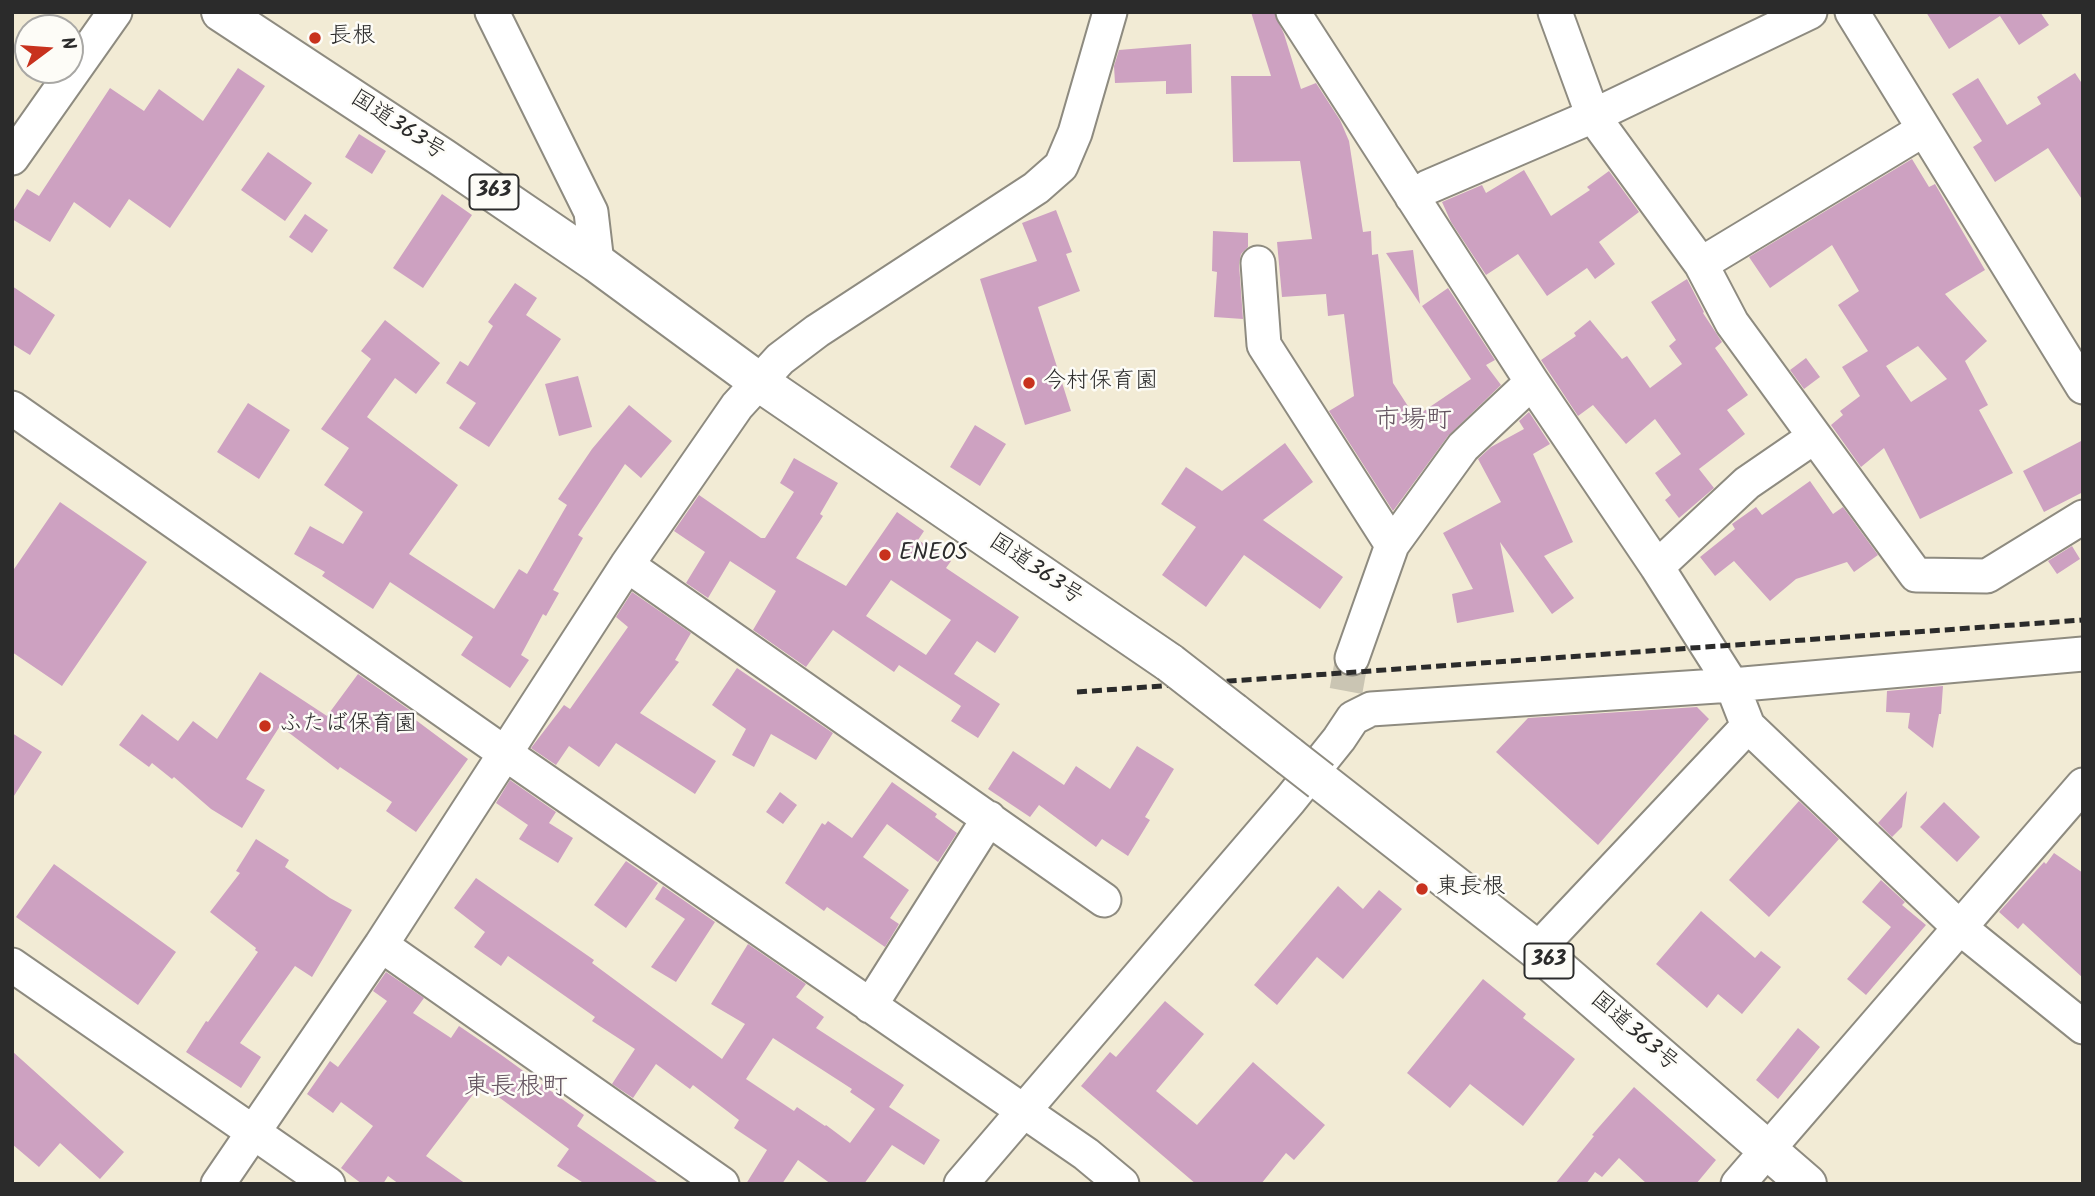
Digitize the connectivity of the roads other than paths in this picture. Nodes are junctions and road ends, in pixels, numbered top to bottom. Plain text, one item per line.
1 (115, 12) edge
2 (221, 12) edge
3 (492, 12) edge
4 (1110, 12) edge
5 (1293, 12) edge
6 (1555, 12) edge
7 (1810, 12) edge
8 (1852, 12) edge
9 (1594, 116) junction
10 (1923, 130) junction
11 (12, 158) edge
12 (1412, 197) junction
13 (597, 264) junction
14 (1258, 264) dead end
15 (1701, 264) junction
16 (759, 382) junction
17 (1532, 382) junction
18 (2083, 387) edge
19 (12, 408) edge
20 (1814, 437) junction
21 (2083, 517) edge
22 (1392, 545) junction
23 (628, 565) junction
24 (1657, 567) junction
25 (2083, 654) edge
26 (1352, 658) tunnel mouth
27 (1732, 685) junction
28 (1748, 726) junction
29 (506, 754) junction
30 (2083, 785) edge
31 (989, 818) junction
32 (1104, 900) dead end
33 (1959, 927) junction
34 (381, 945) junction
35 (1537, 950) junction
36 (12, 965) edge
37 (870, 1006) junction
38 (2083, 1027) edge
39 (1023, 1112) junction
40 (253, 1133) junction
41 (1768, 1150) junction
42 (218, 1184) edge
43 (328, 1184) edge
44 (722, 1184) edge
45 (961, 1184) edge
46 (1122, 1184) edge
47 (1738, 1184) edge
48 (1807, 1184) edge

1 - 11 street
2 - 13 highway, 国道363号 / 363
3 - 13 street
4 - 16 street
5 - 12 street
6 - 9 street
7 - 9 street
8 - 10 street
9 - 12 street
9 - 15 street
10 - 15 street
10 - 18 street
12 - 17 street
13 - 16 highway, 国道363号 / 363
14 - 22 street
15 - 20 street
16 - 23 street
16 - 35 highway, 国道363号 / 363, bridge
17 - 22 street
17 - 24 street
19 - 29 street
20 - 21 street
20 - 24 street
22 - 26 street
23 - 29 street
23 - 31 street
24 - 27 street
25 - 27 street
27 - 28 street
27 - 39 street
28 - 33 street
28 - 35 street
29 - 34 street
29 - 37 street
30 - 33 street
31 - 32 street
31 - 37 street
33 - 38 street
33 - 41 street
34 - 40 street
34 - 44 street
35 - 41 highway, 国道363号 / 363
36 - 40 street
37 - 39 street
39 - 45 street
39 - 46 street
40 - 42 street
40 - 43 street
41 - 47 street
41 - 48 highway, 国道363号 / 363

